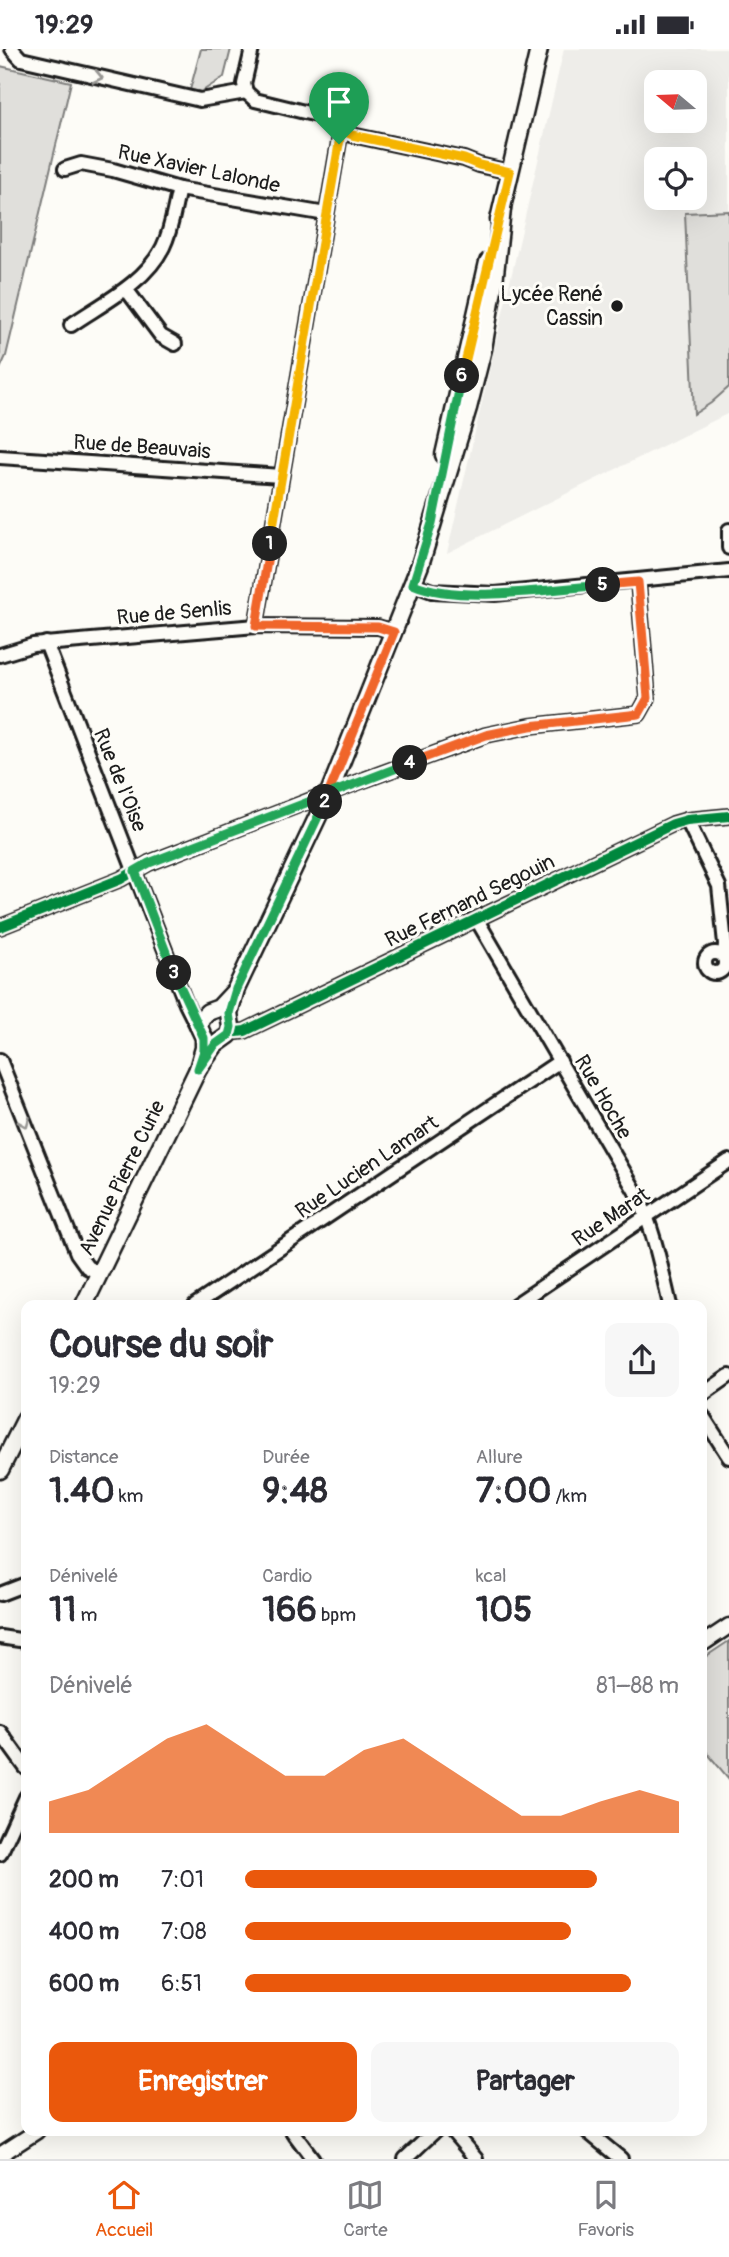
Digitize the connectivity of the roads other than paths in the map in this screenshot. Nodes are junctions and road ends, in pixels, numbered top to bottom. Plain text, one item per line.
1 (12, 49) edge
2 (251, 49) edge
3 (539, 49) edge
4 (246, 92) junction
5 (341, 130) junction
6 (65, 169) dead end
7 (510, 172) junction
8 (179, 189) junction
9 (326, 214) junction
10 (126, 289) junction
11 (71, 325) dead end
12 (175, 344) dead end
13 (0, 457) edge
14 (281, 477) junction
15 (729, 530) edge
16 (729, 548) edge
17 (729, 571) edge
18 (638, 582) junction
19 (413, 584) junction
20 (256, 626) junction
21 (394, 632) junction
22 (46, 643) junction
23 (0, 656) edge
24 (329, 793) junction
25 (729, 816) edge
26 (687, 820) junction
27 (135, 871) junction
28 (477, 920) junction
29 (0, 927) edge
30 (724, 958) dead end
31 (191, 1009) junction
32 (221, 1017) junction
33 (207, 1037) junction
34 (0, 1060) edge
35 (560, 1061) junction
36 (729, 1161) edge
37 (648, 1216) junction
38 (100, 1274) junction
39 (87, 1300) edge
40 (202, 1300) edge
41 (522, 1300) edge
42 (669, 1300) edge
43 (729, 1376) edge
44 (707, 1391) edge
45 (707, 1423) edge
46 (21, 1427) edge
47 (729, 1457) edge
48 (2, 1460) edge
49 (21, 1586) edge
50 (0, 1594) edge
51 (729, 1626) edge
52 (0, 1637) edge
53 (21, 1640) edge
54 (707, 1641) edge
55 (0, 1732) edge
56 (21, 1761) edge
57 (21, 1808) edge
58 (0, 1854) edge
59 (29, 2136) edge
60 (296, 2136) edge
61 (430, 2136) edge
62 (456, 2136) edge
63 (593, 2136) edge
64 (0, 2155) edge
65 (313, 2159) edge
66 (405, 2159) edge
67 (477, 2159) edge
68 (621, 2159) edge

1 -> 4 street
2 - 4 street
3 - 7 main road, Avenue Pierre Curie
4 - 5 street
5 - 7 street
5 - 9 street
6 - 8 street, Rue Xavier Lalonde
7 - 19 main road, Avenue Pierre Curie
8 - 9 street, Rue Xavier Lalonde
8 - 10 street
9 - 14 street
10 - 11 street
10 - 12 street
13 - 14 street, Rue de Beauvais
14 - 20 street
15 - 16 street
17 - 18 street
18 - 19 street
18 - 24 street
19 - 21 main road, Avenue Pierre Curie
20 - 21 street, Rue de Senlis
20 - 22 street, Rue de Senlis
21 - 24 main road, Avenue Pierre Curie
22 - 23 street, Rue de Senlis
22 - 27 street, Rue de l'Oise
24 - 27 street
24 - 32 main road, Avenue Pierre Curie
25 - 26 street, Rue Fernand Segouin
26 - 28 street, Rue Fernand Segouin
26 - 30 street
27 - 29 street
27 - 31 street, Rue de l'Oise
28 - 32 street, Rue Fernand Segouin
28 - 35 street, Rue Hoche
31 - 32 street
31 - 33 street, Rue de l'Oise
32 - 33 main road, Avenue Pierre Curie
32 - 33 main road, Avenue Pierre Curie
33 - 38 main road, Avenue Pierre Curie
34 -> 38 street
35 - 37 street, Rue Hoche
35 - 40 street, Rue Lucien Lamart
36 - 37 street, Rue Marat
37 - 41 street, Rue Marat
37 - 42 street, Rue Hoche
38 - 39 main road, Avenue Pierre Curie
43 - 44 street
45 - 47 street
46 - 48 main road
49 - 50 street
51 - 54 street
52 - 53 street
55 - 56 street
57 - 58 street
59 - 64 street
60 - 65 street
61 - 66 street
62 - 67 street
63 - 68 street

